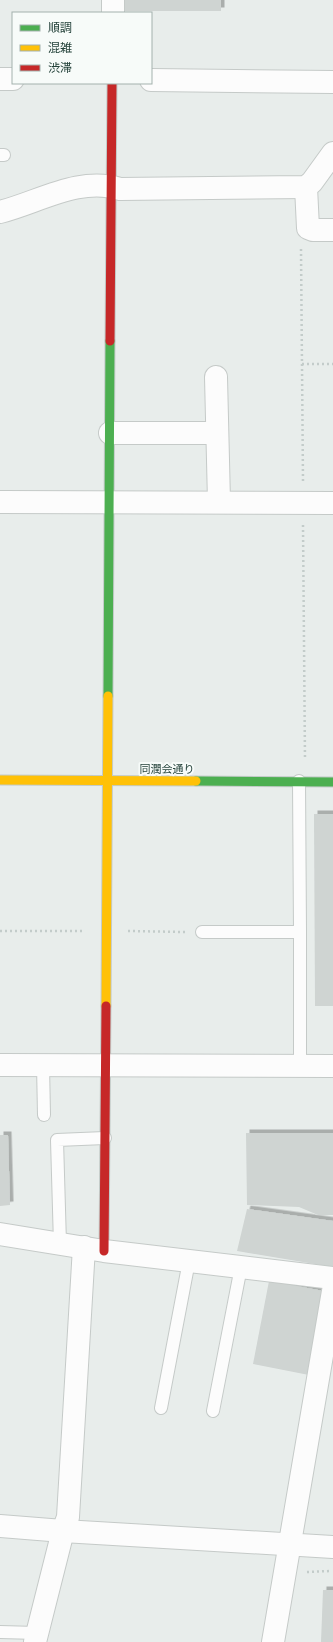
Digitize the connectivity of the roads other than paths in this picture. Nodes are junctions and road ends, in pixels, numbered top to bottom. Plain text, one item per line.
1 (113, 0) edge
2 (113, 12) edge
3 (0, 79) edge
4 (12, 79) edge
5 (152, 80) edge
6 (333, 82) edge
7 (112, 84) edge
8 (333, 153) edge
9 (112, 186) junction
10 (306, 187) junction
11 (0, 212) edge
12 (333, 230) edge
13 (216, 377) dead end
14 (110, 433) junction
15 (217, 433) junction
16 (0, 502) edge
17 (110, 502) junction
18 (219, 502) junction
19 (333, 503) edge
20 (0, 780) edge
21 (107, 781) junction
22 (302, 781) junction
23 (333, 782) edge
24 (202, 932) dead end
25 (300, 932) junction
26 (0, 1065) edge
27 (43, 1065) junction
28 (105, 1065) junction
29 (300, 1066) junction
30 (333, 1066) edge
31 (44, 1115) dead end
32 (104, 1138) junction
33 (0, 1234) edge
34 (60, 1244) junction
35 (94, 1249) junction
36 (189, 1261) junction
37 (241, 1267) junction
38 (333, 1278) edge
39 (333, 1291) edge
40 (161, 1408) dead end
41 (213, 1411) dead end
42 (0, 1526) edge
43 (63, 1531) junction
44 (290, 1544) junction
45 (333, 1547) edge
46 (0, 1632) edge
47 (36, 1637) edge
48 (273, 1642) edge

1 - 2 street
3 - 4 street
5 - 6 street
7 - 9 street
8 - 10 street
9 - 10 street
9 - 11 street
9 - 14 street
10 - 12 street
13 - 15 street
14 - 15 street
14 - 17 street
15 - 18 street
16 - 17 street
17 - 18 street
17 - 21 street
18 - 19 street
20 - 21 street, 同潤会通り
21 - 22 street, 同潤会通り
21 - 28 street
22 - 23 street, 同潤会通り
22 - 25 lane
24 - 25 lane
25 - 29 lane
26 - 27 street
27 - 28 street
27 - 31 lane
28 - 29 street
28 - 32 street
29 - 30 street
32 - 34 lane
32 - 35 street
33 - 34 street
34 - 35 street
35 - 36 street
35 - 43 street
36 - 37 street
36 - 40 lane
37 - 38 street
37 - 41 lane
39 - 44 street
42 - 43 street
43 - 44 street
43 - 47 street
44 - 45 street
44 - 48 street
46 - 47 lane

